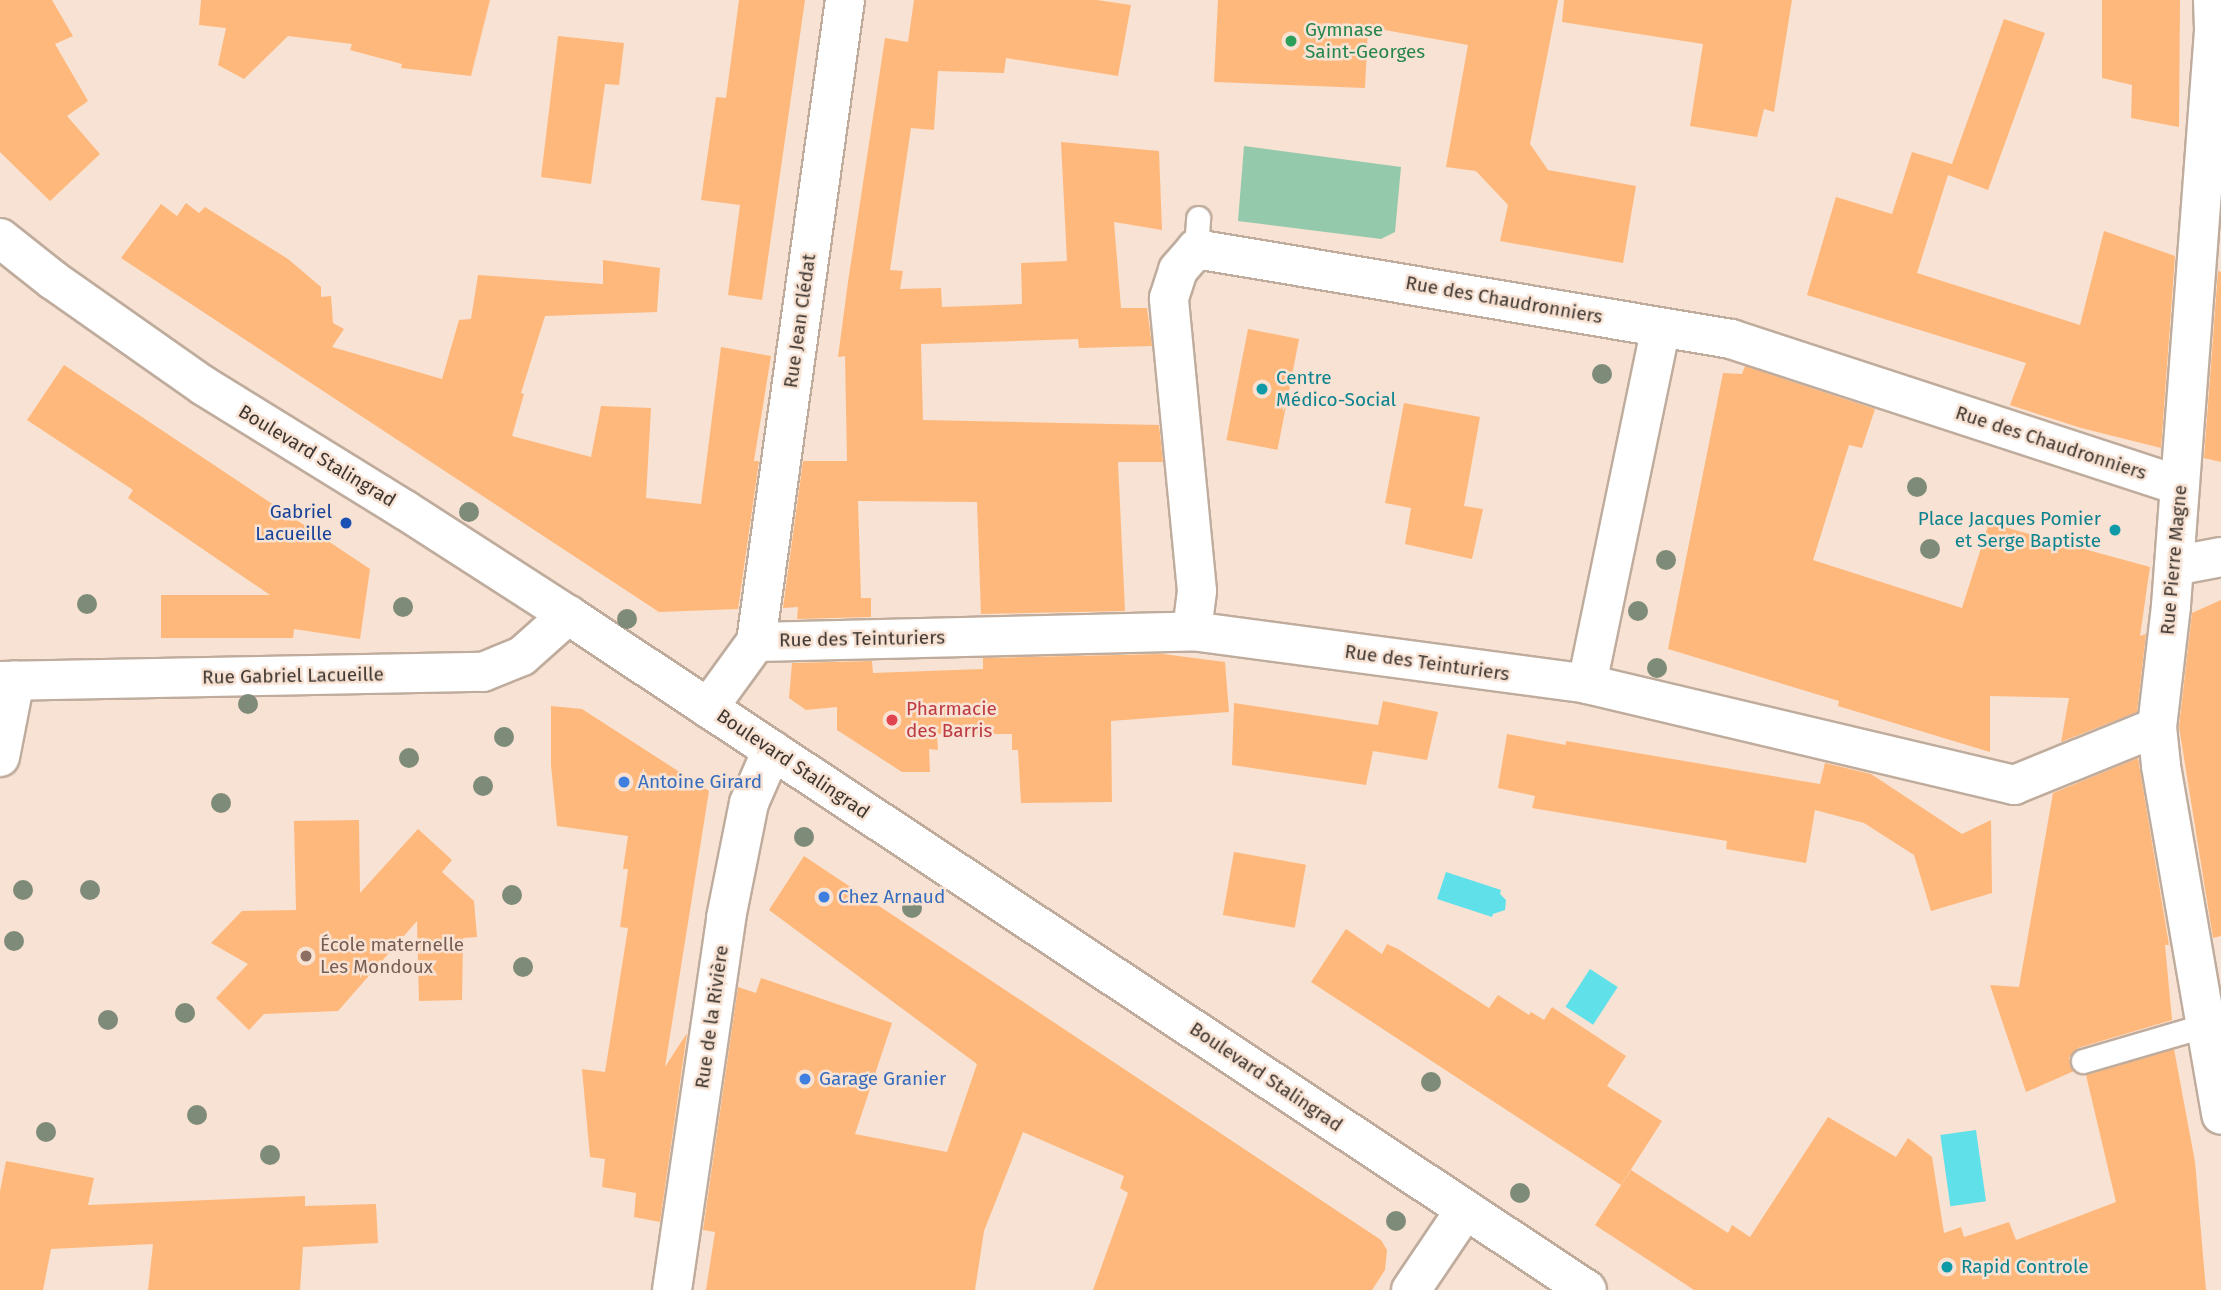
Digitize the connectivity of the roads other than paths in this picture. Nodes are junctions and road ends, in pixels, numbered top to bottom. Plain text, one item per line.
1 (845, 0) edge
2 (2213, 0) edge
3 (0, 238) edge
4 (1661, 328) junction
5 (2180, 486) junction
6 (2221, 557) edge
7 (2174, 566) junction
8 (568, 615) junction
9 (1192, 631) junction
10 (756, 642) junction
11 (7, 681) edge
12 (1587, 684) junction
13 (708, 708) junction
14 (2157, 727) junction
15 (772, 750) junction
16 (0, 757) edge
17 (2210, 981) edge
18 (2206, 1026) junction
19 (2083, 1061) dead end
20 (2221, 1115) edge
21 (1465, 1210) junction
22 (672, 1290) edge
23 (1411, 1290) edge
24 (1587, 1290) edge

1 - 10 street, Rue Jean Clédat
2 - 5 street, Rue Pierre Magne
3 - 8 street, Boulevard Stalingrad
4 - 5 street, Rue des Chaudronniers
4 - 9 street, Rue des Chaudronniers
4 - 12 street
5 - 7 street, Rue Pierre Magne
6 - 7 street
7 - 14 street, Rue Pierre Magne
8 - 11 street, Rue Gabriel Lacueille
8 - 13 street, Boulevard Stalingrad
9 - 10 street, Rue des Teinturiers
9 - 12 street, Rue des Teinturiers
10 - 13 street, Rue des Teinturiers
11 - 16 street
12 - 14 street, Rue des Teinturiers
13 - 15 street, Boulevard Stalingrad
14 - 17 street, Rue Pierre Magne
15 - 21 street, Boulevard Stalingrad
15 - 22 street, Rue de la Rivière
17 - 18 street, Rue Pierre Magne
18 - 19 lane
18 - 20 street, Rue Pierre Magne
21 - 23 street
21 - 24 street, Boulevard Stalingrad

